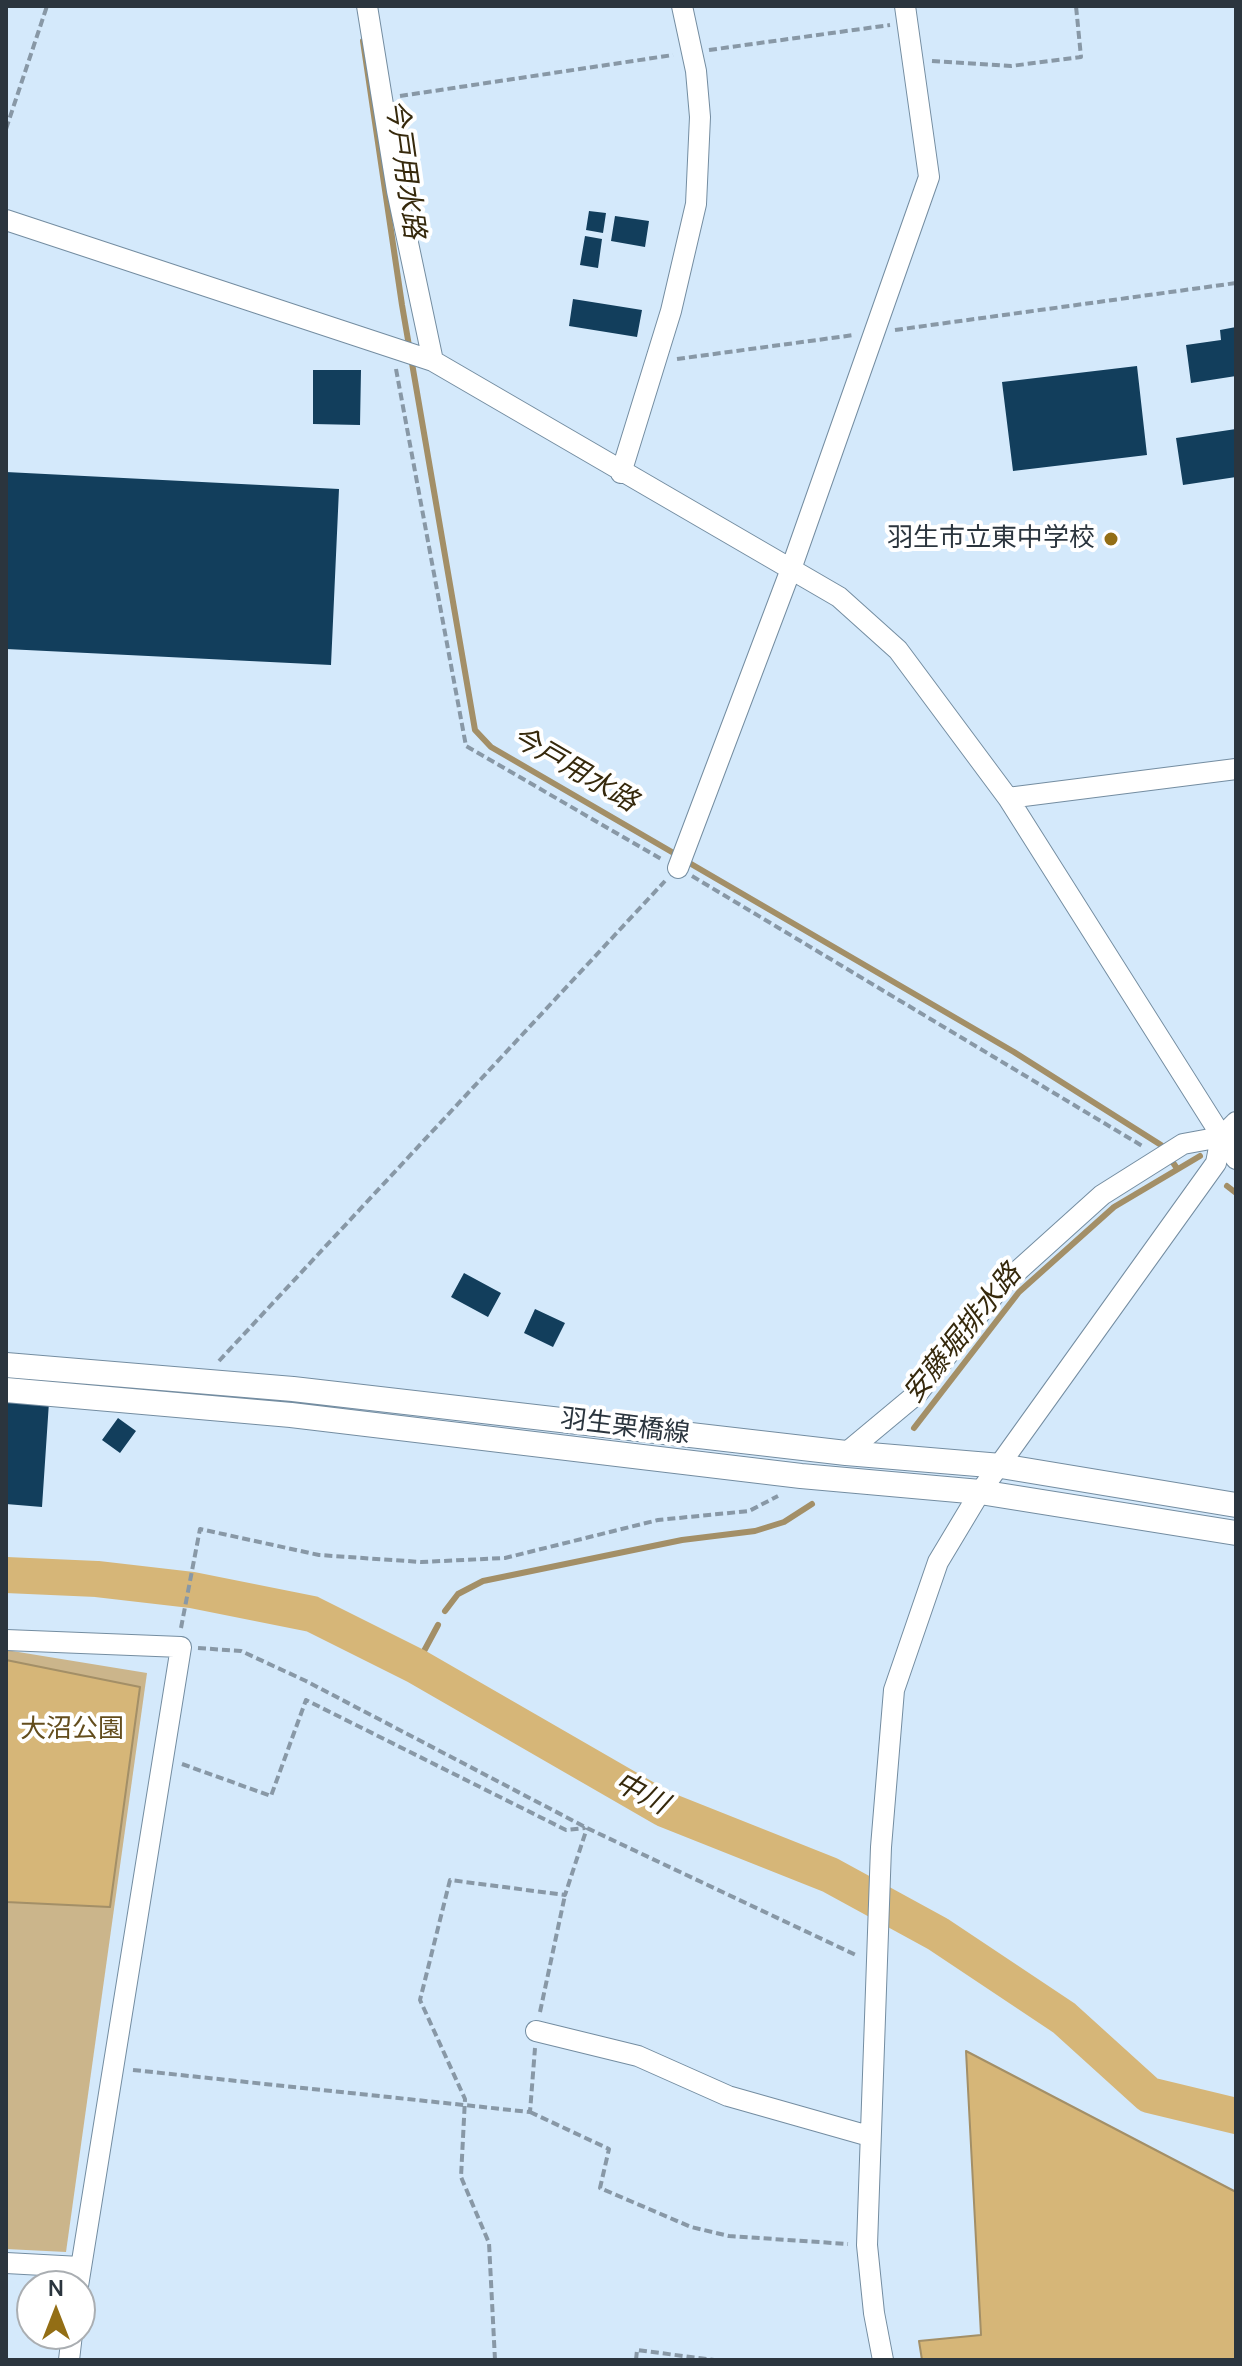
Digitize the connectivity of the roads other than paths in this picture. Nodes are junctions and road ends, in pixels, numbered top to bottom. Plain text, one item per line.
1 (367, 6) edge
2 (682, 6) edge
3 (906, 14) edge
4 (6, 220) edge
5 (433, 361) junction
6 (621, 473) junction
7 (791, 569) junction
8 (1236, 769) edge
9 (1008, 798) junction
10 (678, 868) road end
11 (1236, 1122) edge
12 (1221, 1137) junction
13 (1236, 1159) edge
14 (6, 1365) edge
15 (6, 1390) edge
16 (846, 1453) junction
17 (1001, 1466) junction
18 (980, 1492) junction
19 (1236, 1505) edge
20 (1236, 1533) edge
21 (6, 1640) edge
22 (536, 2031) road end
23 (869, 2136) junction
24 (6, 2263) edge
25 (45, 2270) edge
26 (80, 2270) edge
27 (883, 2360) edge

1 - 5 street
2 - 6 street
3 - 7 street
4 - 5 street
5 - 6 street
6 - 7 street
7 - 9 street
7 - 10 street
8 - 9 street
9 - 12 street
11 - 12 street
12 - 13 street
12 - 16 street
12 - 17 street
14 - 16 main road, 羽生栗橋線
15 - 18 main road, 羽生栗橋線
16 - 17 main road, 羽生栗橋線
17 - 18 street
17 - 19 main road, 羽生栗橋線
18 - 20 main road, 羽生栗橋線
18 - 23 street
21 - 26 street
22 - 23 street
23 - 27 street
24 - 25 street

